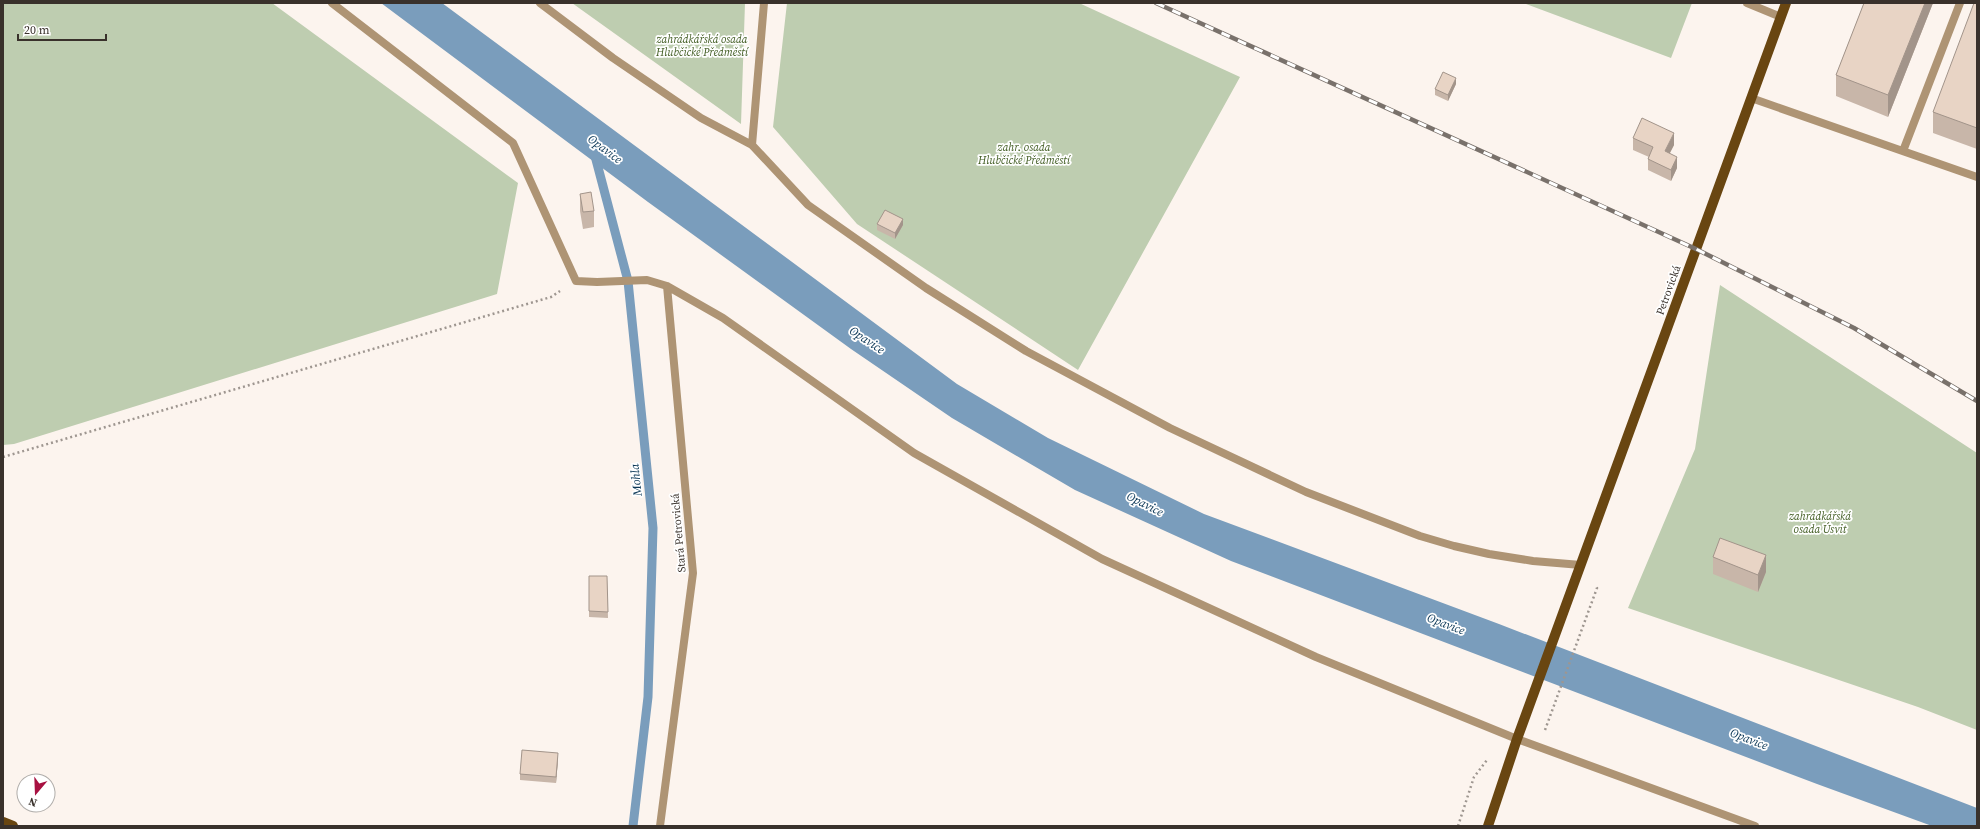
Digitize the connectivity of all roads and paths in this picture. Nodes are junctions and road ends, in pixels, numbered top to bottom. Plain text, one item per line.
1 (332, 3) edge
2 (540, 3) edge
3 (764, 3) edge
4 (1747, 3) edge
5 (1786, 3) edge
6 (1960, 3) edge
7 (1781, 17) junction
8 (1751, 98) junction
9 (752, 145) junction
10 (1903, 151) junction
11 (1977, 177) edge
12 (576, 280) junction
13 (667, 286) junction
14 (3, 457) edge
15 (1581, 565) junction
16 (1597, 588) dead end
17 (1546, 726) dead end
18 (1517, 739) junction
19 (3, 822) edge
20 (13, 826) edge
21 (660, 826) edge
22 (1488, 826) edge
23 (1755, 826) edge

1 - 12 street
2 - 9 street
3 - 9 street
4 - 7 street
5 - 7 main road, Petrovická
6 - 10 street
7 - 8 main road, Petrovická
8 - 10 street
8 - 15 main road, Petrovická
9 - 15 street
10 - 11 street
12 - 13 street
12 - 14 path
13 - 18 street
13 - 21 street, Stará Petrovická
15 - 18 main road, Petrovická
16 - 17 path
18 - 22 main road, Petrovická
18 - 23 street
19 - 20 main road

